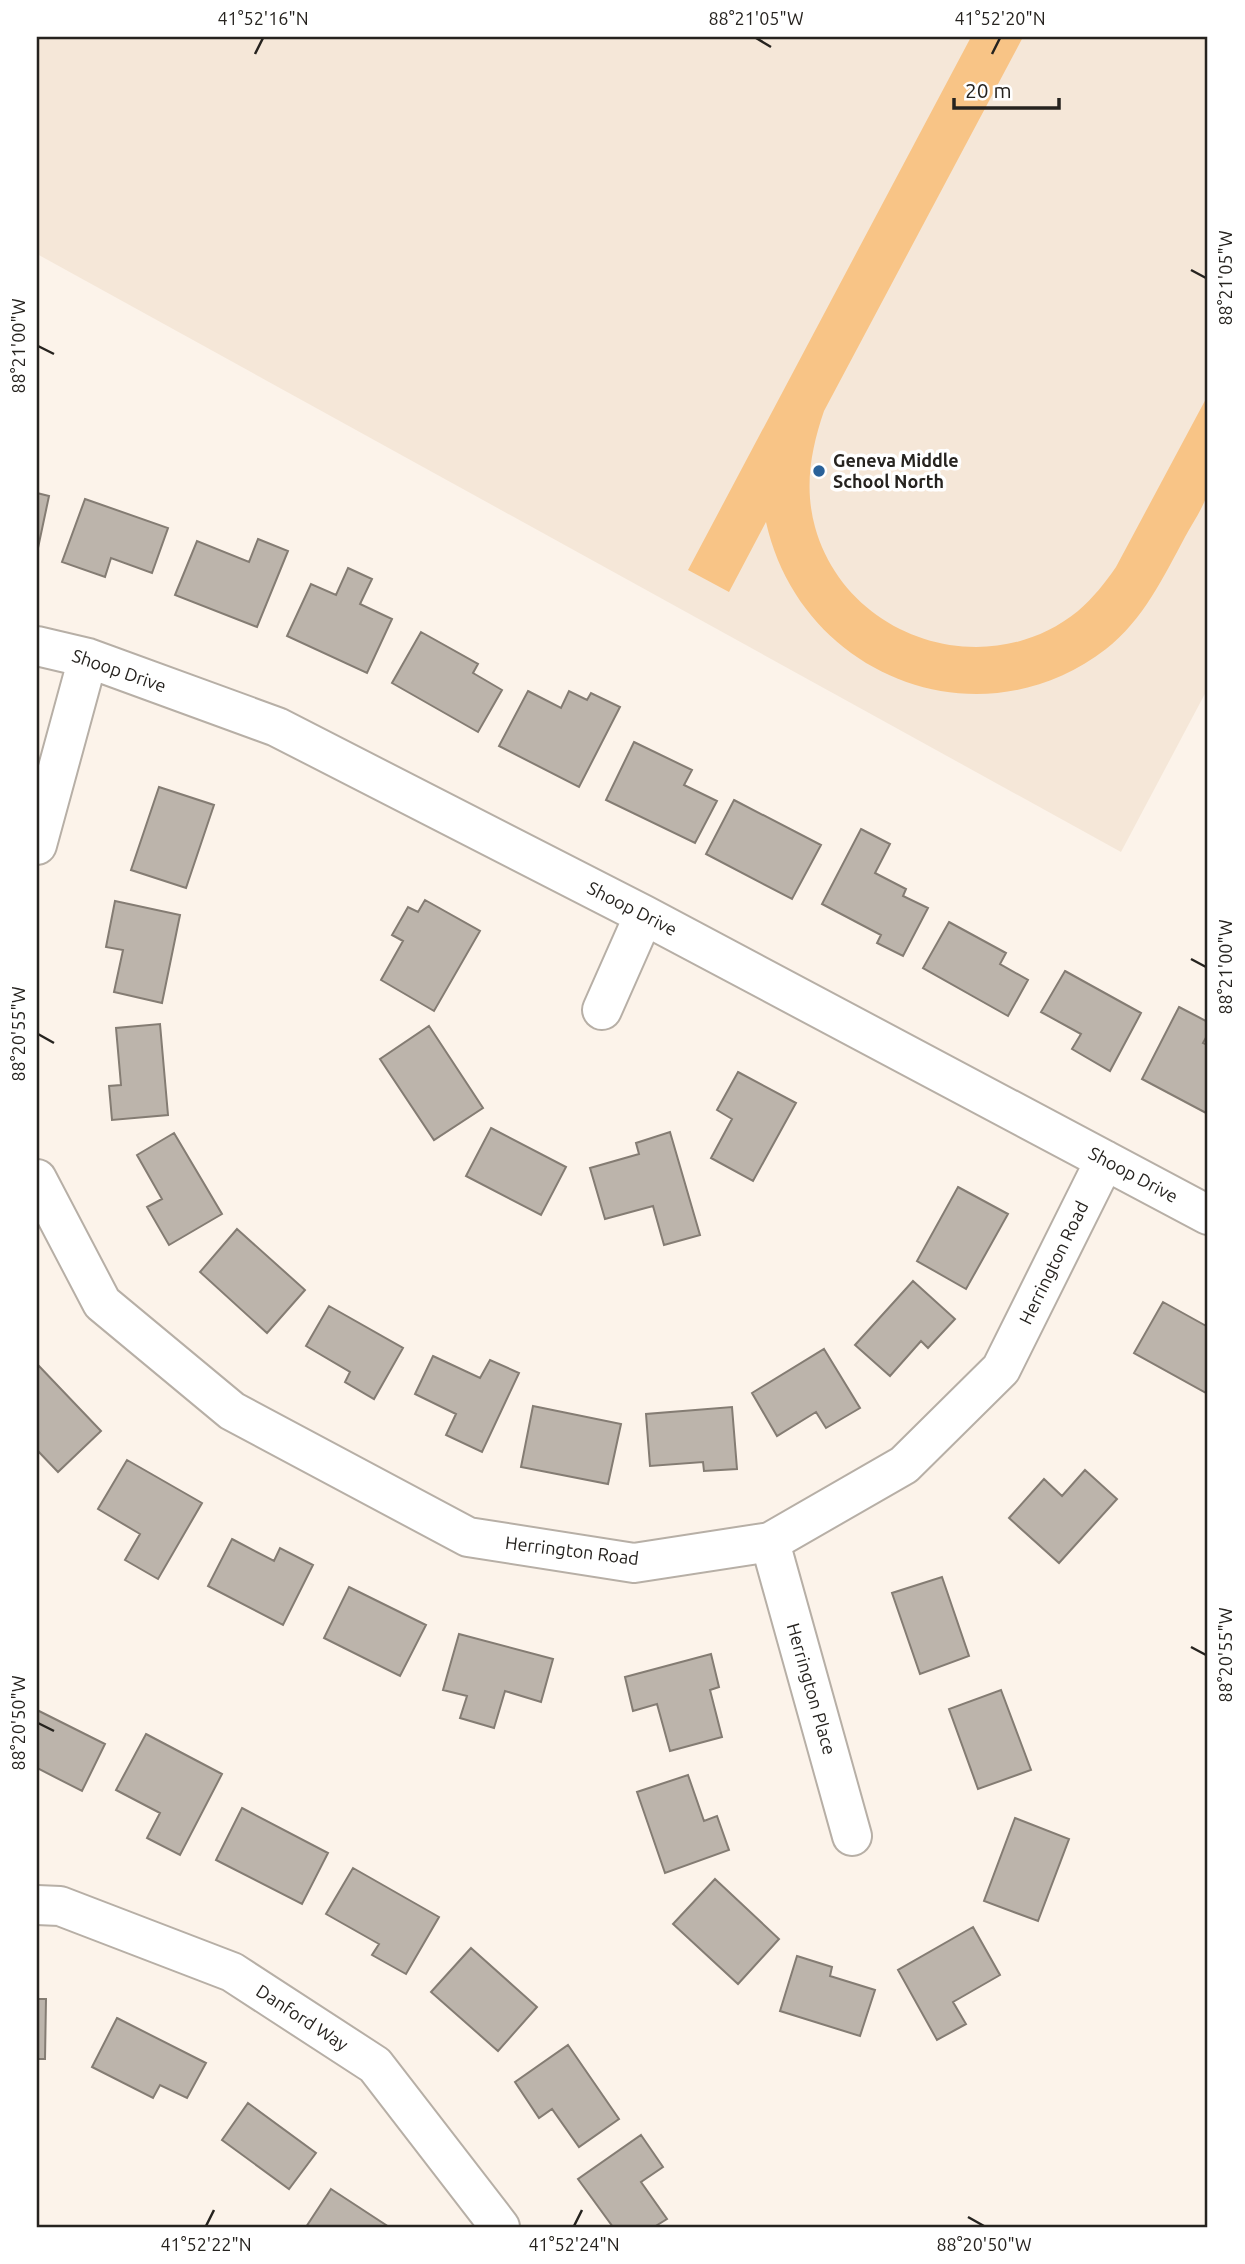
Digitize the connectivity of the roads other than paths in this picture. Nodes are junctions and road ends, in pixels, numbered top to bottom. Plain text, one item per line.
1 (37, 646) edge
2 (88, 658) junction
3 (37, 845) edge
4 (644, 915) junction
5 (602, 1010) dead end
6 (1105, 1160) junction
7 (37, 1179) edge
8 (1208, 1215) edge
9 (770, 1542) junction
10 (852, 1836) dead end
11 (37, 1905) edge
12 (500, 2227) edge

1 - 2 street, Shoop Drive
2 - 3 street
2 - 4 street, Shoop Drive
4 - 5 street
4 - 6 street, Shoop Drive
6 - 8 street, Shoop Drive
6 - 9 street, Herrington Road
7 - 9 street, Herrington Road
9 - 10 street, Herrington Place
11 - 12 street, Danford Way

